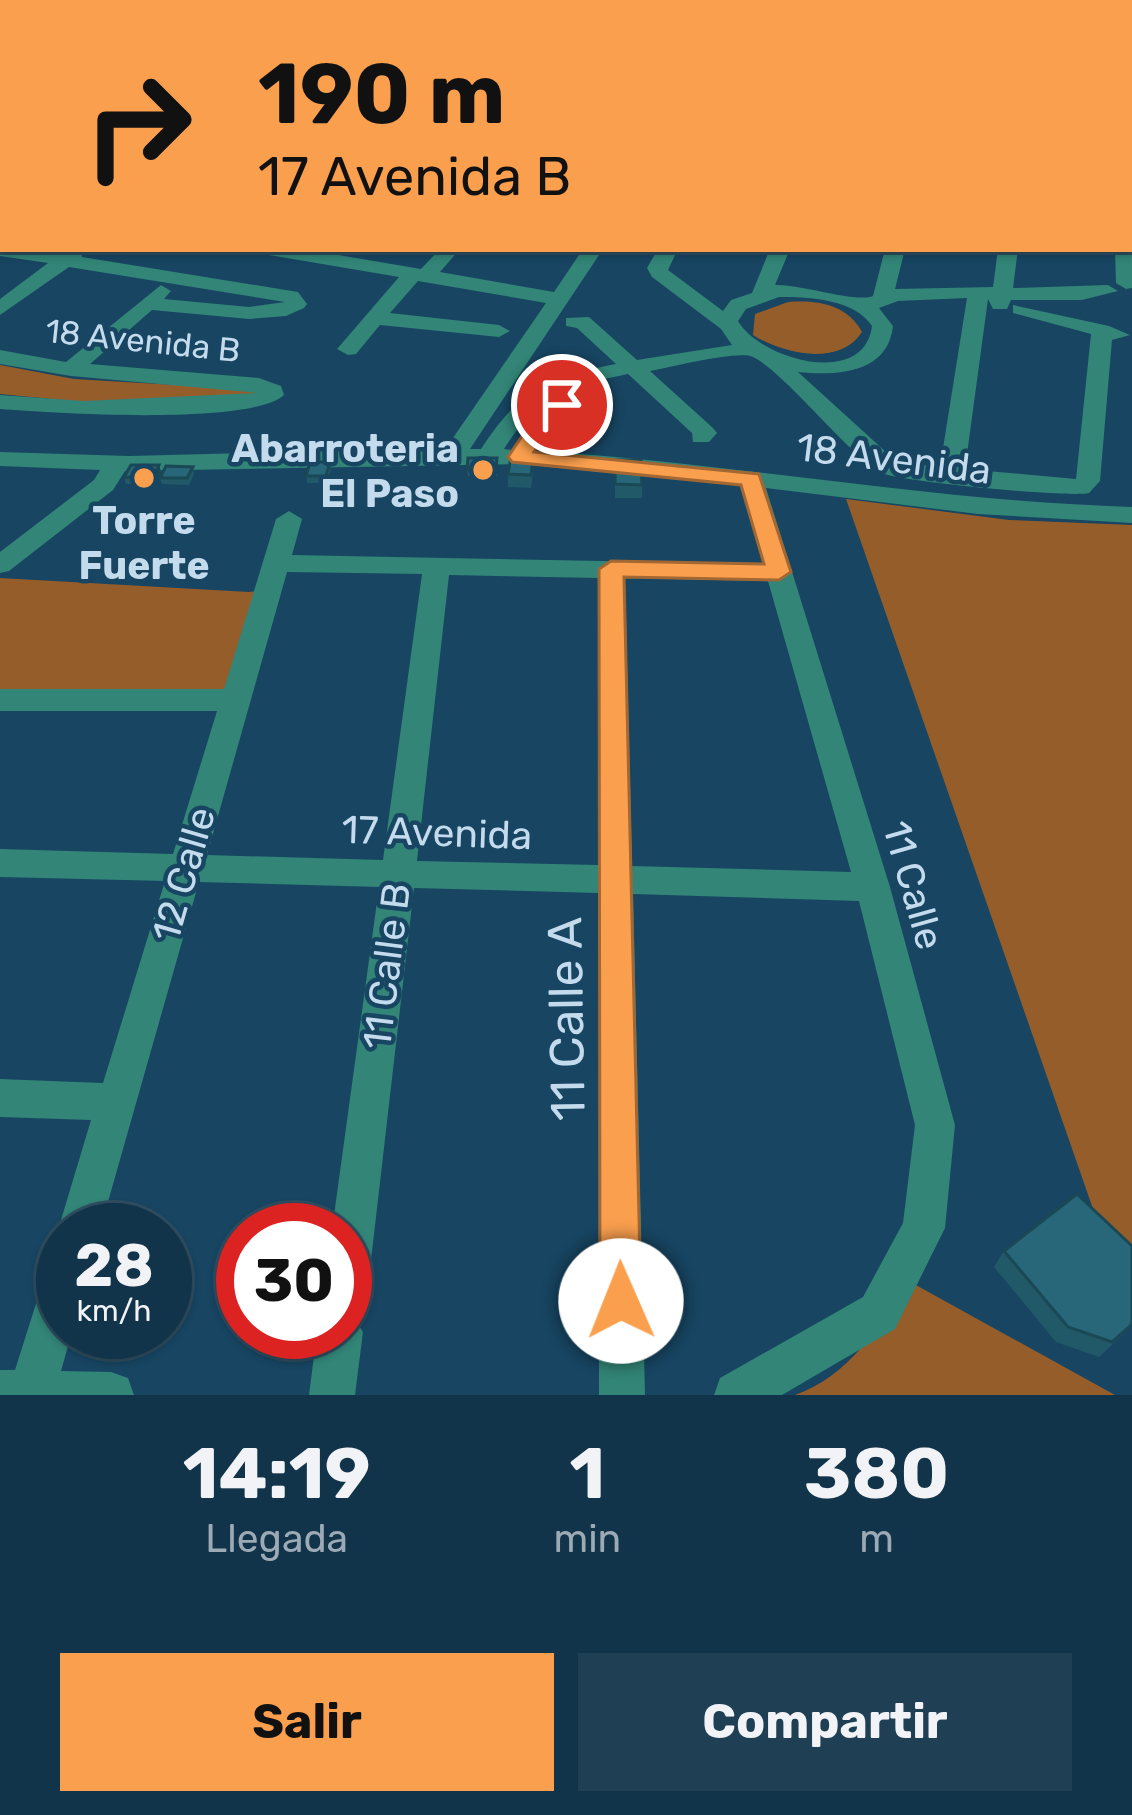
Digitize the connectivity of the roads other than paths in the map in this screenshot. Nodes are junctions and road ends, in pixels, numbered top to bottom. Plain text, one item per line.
1 (29, 252) edge
2 (446, 252) edge
3 (591, 252) edge
4 (666, 252) edge
5 (779, 252) edge
6 (894, 252) edge
7 (1007, 252) edge
8 (1125, 252) edge
9 (328, 254) edge
10 (72, 255) edge
11 (419, 275) junction
12 (175, 278) junction
13 (0, 280) edge
14 (32, 286) junction
15 (1122, 286) edge
16 (761, 295) junction
17 (559, 299) junction
18 (990, 300) junction
19 (148, 303) junction
20 (874, 303) junction
21 (0, 309) edge
22 (376, 318) junction
23 (573, 322) dead end
24 (728, 324) junction
25 (499, 331) dead end
26 (1118, 336) edge
27 (348, 349) dead end
28 (745, 349) junction
29 (0, 357) edge
30 (779, 363) junction
31 (71, 369) junction
32 (639, 372) junction
33 (0, 402) edge
34 (520, 409) junction
35 (547, 416) junction
36 (701, 437) dead end
37 (488, 456) junction
38 (452, 457) junction
39 (519, 457) junction
40 (0, 459) edge
41 (90, 460) junction
42 (119, 460) junction
43 (950, 478) junction
44 (751, 479) junction
45 (74, 507) junction
46 (1132, 515) edge
47 (289, 520) dead end
48 (274, 562) junction
49 (0, 565) edge
50 (437, 566) junction
51 (611, 569) junction
52 (779, 572) junction
53 (0, 700) edge
54 (234, 700) junction
55 (0, 863) edge
56 (185, 868) junction
57 (398, 873) junction
58 (615, 879) junction
59 (872, 886) junction
60 (0, 1098) edge
61 (117, 1102) junction
62 (87, 1203) edge
63 (357, 1203) edge
64 (36, 1347) edge
65 (337, 1359) edge
66 (16, 1393) edge
67 (111, 1395) edge
68 (332, 1395) edge
69 (622, 1395) edge
70 (737, 1395) edge

1 - 10 street
2 - 11 street
3 - 17 street
4 - 24 street
5 - 16 street
6 - 20 street
7 - 18 street
8 - 15 street
9 - 11 street
10 - 12 street
10 - 14 street
11 - 17 street
11 - 22 street
12 - 19 street
12 - 19 street
13 - 14 street
14 - 21 street
15 - 18 street
15 - 26 street
16 - 20 street
16 - 24 street
17 - 38 street
18 - 20 street
18 - 26 street
18 - 43 street
19 - 31 street
20 - 30 street
22 - 25 street
22 - 27 street
23 - 32 street
24 - 28 street
26 - 43 street
28 - 30 street
28 - 32 street
29 - 31 street, 18 Avenida B
30 - 32 street
30 - 43 street
31 - 33 street, 18 Avenida B
32 - 34 street
32 - 35 street
32 - 36 street
34 - 35 street
34 - 37 street
35 - 39 street
37 - 38 street, 18 Avenida
37 - 39 street, 18 Avenida
38 - 42 street, 18 Avenida
39 - 44 street, 18 Avenida
40 - 41 street, 18 Avenida
41 - 42 street, 18 Avenida
41 - 45 street
42 - 45 street
44 - 46 street, 18 Avenida
44 - 52 street, 11 Calle
45 - 49 street
47 - 48 street, 12 Calle
48 - 50 street
48 - 54 street, 12 Calle
50 - 51 street
50 - 57 street, 11 Calle B
51 - 52 street
51 - 58 street, 11 Calle A
52 - 59 street, 11 Calle
53 - 54 street
54 - 56 street, 12 Calle
55 - 56 street, 17 Avenida
56 - 57 street, 17 Avenida
56 - 61 street, 12 Calle
57 - 58 street, 17 Avenida
57 - 63 street, 11 Calle B
58 - 59 street, 17 Avenida
58 - 69 street, 11 Calle A
59 - 70 street, 11 Calle
60 - 61 street
61 - 62 street, 12 Calle
64 - 66 street
65 - 68 street
66 - 67 street

